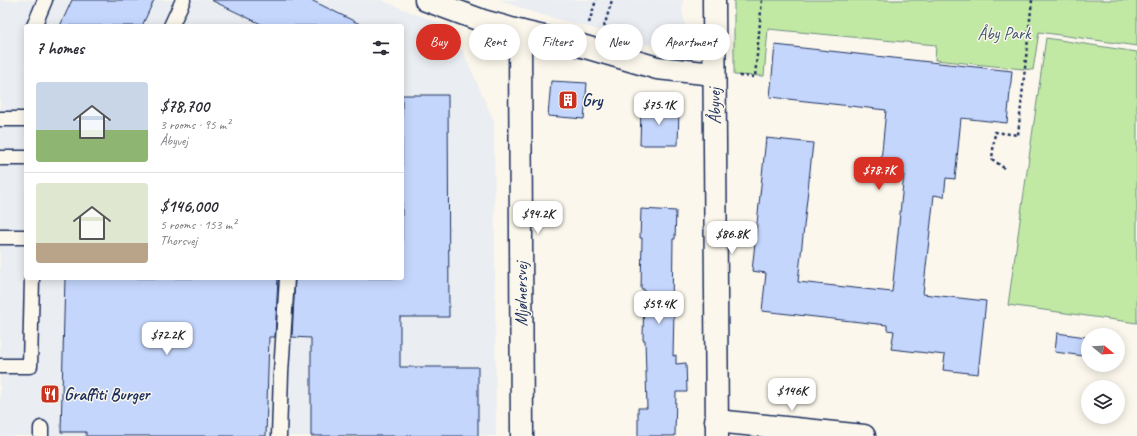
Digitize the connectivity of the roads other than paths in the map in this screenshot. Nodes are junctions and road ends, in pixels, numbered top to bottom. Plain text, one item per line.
1 (45, 0) edge
2 (183, 0) edge
3 (426, 0) edge
4 (714, 0) edge
5 (35, 24) edge
6 (172, 24) edge
7 (522, 32) junction
8 (714, 74) junction
9 (0, 119) edge
10 (24, 119) edge
11 (0, 158) edge
12 (24, 158) edge
13 (0, 237) edge
14 (24, 237) edge
15 (32, 280) edge
16 (287, 280) edge
17 (0, 366) edge
18 (717, 428) edge
19 (279, 436) edge
20 (522, 436) edge
21 (864, 436) edge

1 - 5 lane
2 - 6 lane
3 - 7 street, Åbyvej
4 - 8 street
7 - 8 street, Åbyvej
7 - 20 street, Mjølnersvej
8 - 18 street, Åbyvej
9 - 10 lane
11 - 12 lane
13 - 14 lane
15 - 17 lane
16 - 19 lane
18 - 21 street

